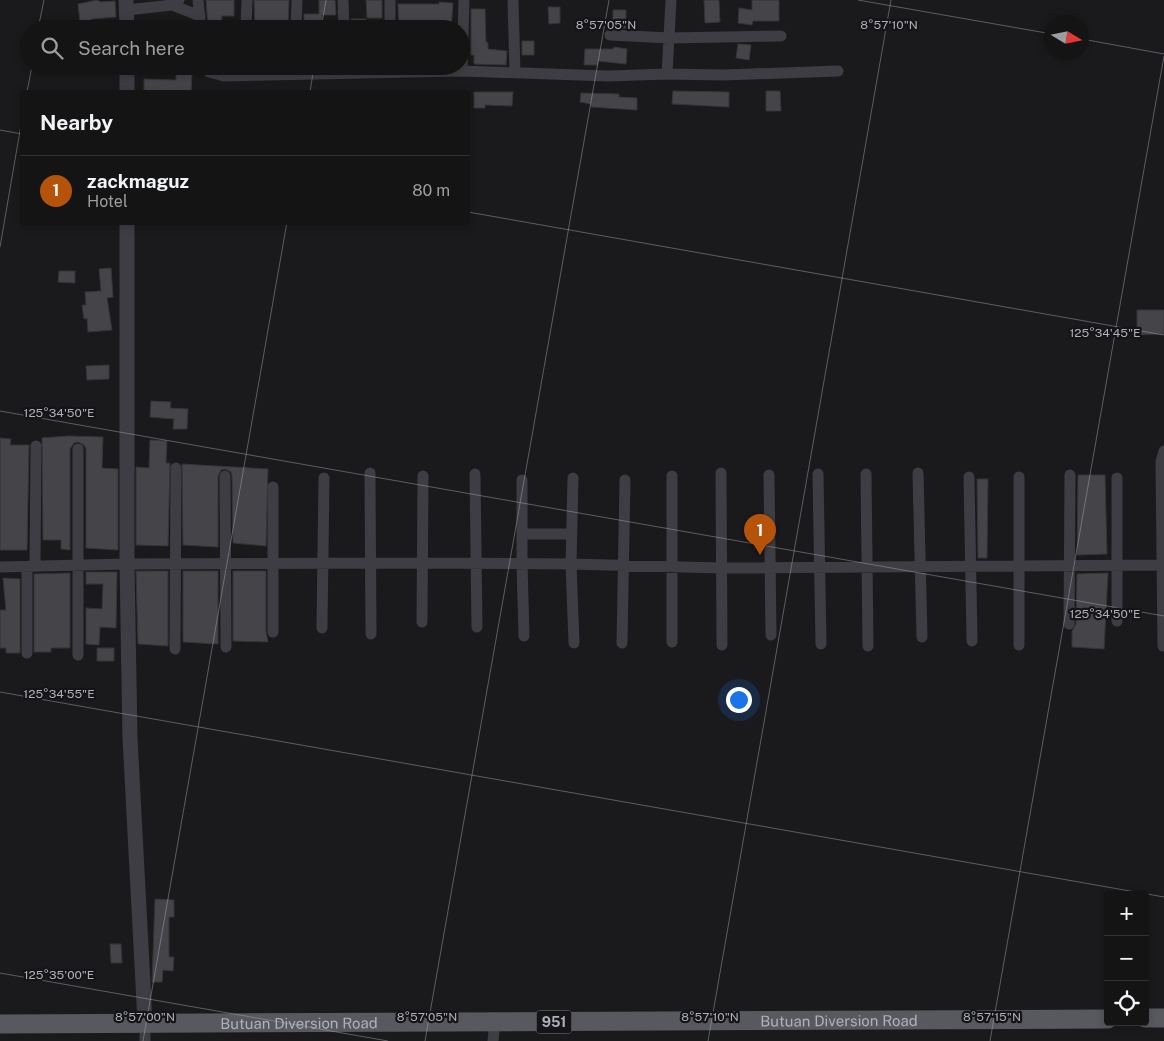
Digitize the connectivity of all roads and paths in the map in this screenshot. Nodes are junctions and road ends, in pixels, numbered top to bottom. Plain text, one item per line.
1 (198, 0) edge
2 (247, 0) edge
3 (297, 0) edge
4 (343, 0) edge
5 (390, 0) edge
6 (464, 0) edge
7 (513, 0) edge
8 (671, 0) edge
9 (176, 2) edge
10 (127, 5) edge
11 (200, 16) junction
12 (127, 20) edge
13 (200, 20) edge
14 (246, 20) edge
15 (296, 20) edge
16 (344, 20) edge
17 (390, 20) edge
18 (463, 20) edge
19 (610, 35) dead end
20 (781, 36) dead end
21 (669, 38) junction
22 (470, 71) edge
23 (838, 71) dead end
24 (515, 72) junction
25 (667, 74) junction
26 (127, 75) edge
27 (127, 90) edge
28 (127, 225) edge
29 (36, 446) dead end
30 (78, 449) dead end
31 (1164, 451) edge
32 (176, 468) dead end
33 (370, 473) dead end
34 (722, 473) dead end
35 (918, 473) dead end
36 (475, 474) dead end
37 (818, 474) dead end
38 (866, 474) dead end
39 (769, 475) dead end
40 (1070, 475) dead end
41 (225, 476) dead end
42 (423, 476) dead end
43 (672, 476) dead end
44 (1019, 477) dead end
45 (324, 478) dead end
46 (573, 478) dead end
47 (969, 478) dead end
48 (1117, 478) dead end
49 (522, 480) dead end
50 (625, 480) dead end
51 (273, 486) dead end
52 (522, 534) junction
53 (572, 534) junction
54 (422, 563) junction
55 (476, 563) junction
56 (127, 564) junction
57 (176, 564) junction
58 (370, 564) junction
59 (522, 564) junction
60 (571, 564) junction
61 (79, 565) junction
62 (225, 565) junction
63 (273, 565) junction
64 (322, 565) junction
65 (1163, 565) edge
66 (921, 566) junction
67 (969, 566) junction
68 (1069, 566) junction
69 (1118, 566) junction
70 (0, 567) edge
71 (31, 567) junction
72 (623, 567) junction
73 (671, 567) junction
74 (770, 567) junction
75 (867, 567) junction
76 (1019, 567) junction
77 (720, 568) junction
78 (820, 568) junction
79 (1116, 620) dead end
80 (422, 622) dead end
81 (1069, 624) dead end
82 (477, 627) dead end
83 (322, 628) dead end
84 (273, 632) dead end
85 (371, 634) dead end
86 (771, 635) dead end
87 (524, 636) dead end
88 (922, 637) dead end
89 (972, 641) dead end
90 (574, 642) dead end
91 (622, 642) dead end
92 (672, 642) dead end
93 (821, 644) dead end
94 (1020, 645) dead end
95 (722, 646) dead end
96 (868, 646) dead end
97 (1163, 646) edge
98 (226, 647) dead end
99 (175, 649) dead end
100 (27, 653) dead end
101 (78, 655) dead end
102 (1104, 1018) edge
103 (1149, 1018) edge
104 (1164, 1018) edge
105 (145, 1022) junction
106 (495, 1022) junction
107 (0, 1024) edge
108 (144, 1041) edge
109 (493, 1041) edge

1 - 11 street
2 - 14 street
3 - 15 street
4 - 16 street
5 - 17 street
6 - 18 street
7 - 24 street
8 - 21 street
9 - 10 street
9 - 11 street
10 - 12 street
11 - 13 street
19 - 21 street
20 - 21 street
21 - 25 street
22 - 24 street
23 - 25 street
24 - 25 street
26 - 27 street
28 - 56 street
29 - 71 street
30 - 61 street
31 - 65 street
32 - 57 street
33 - 58 street
34 - 77 street
35 - 66 street
36 - 55 street
37 - 78 street
38 - 75 street
39 - 74 street
40 - 68 street
41 - 62 street
42 - 54 street
43 - 73 street
44 - 76 street
45 - 64 street
46 - 53 street
47 - 67 street
48 - 69 street
49 - 52 street
50 - 72 street
51 - 63 street
52 - 53 street
52 - 59 street
53 - 60 street
54 - 55 street
54 - 58 street
54 - 80 street
55 - 59 street
55 - 82 street
56 - 57 street
56 - 61 street
56 - 105 street
57 - 62 street
57 - 99 street
58 - 64 street
58 - 85 street
59 - 60 street
59 - 87 street
60 - 72 street
60 - 90 street
61 - 71 street
61 - 101 street
62 - 63 street
62 - 98 street
63 - 64 street
63 - 84 street
64 - 83 street
65 - 69 street
65 - 97 street
66 - 67 street
66 - 75 street
66 - 88 street
67 - 76 street
67 - 89 street
68 - 69 street
68 - 76 street
68 - 81 street
69 - 79 street
70 - 71 street
71 - 100 street
72 - 73 street
72 - 91 street
73 - 77 street
73 - 92 street
74 - 77 street
74 - 78 street
74 - 86 street
75 - 78 street
75 - 96 street
76 - 94 street
77 - 95 street
78 - 93 street
102 - 106 main road, Butuan Diversion Road / 951
103 - 104 main road
105 - 106 main road, Butuan Diversion Road / 951
105 - 107 main road, Butuan Diversion Road / 951
105 - 108 street
106 - 109 street

